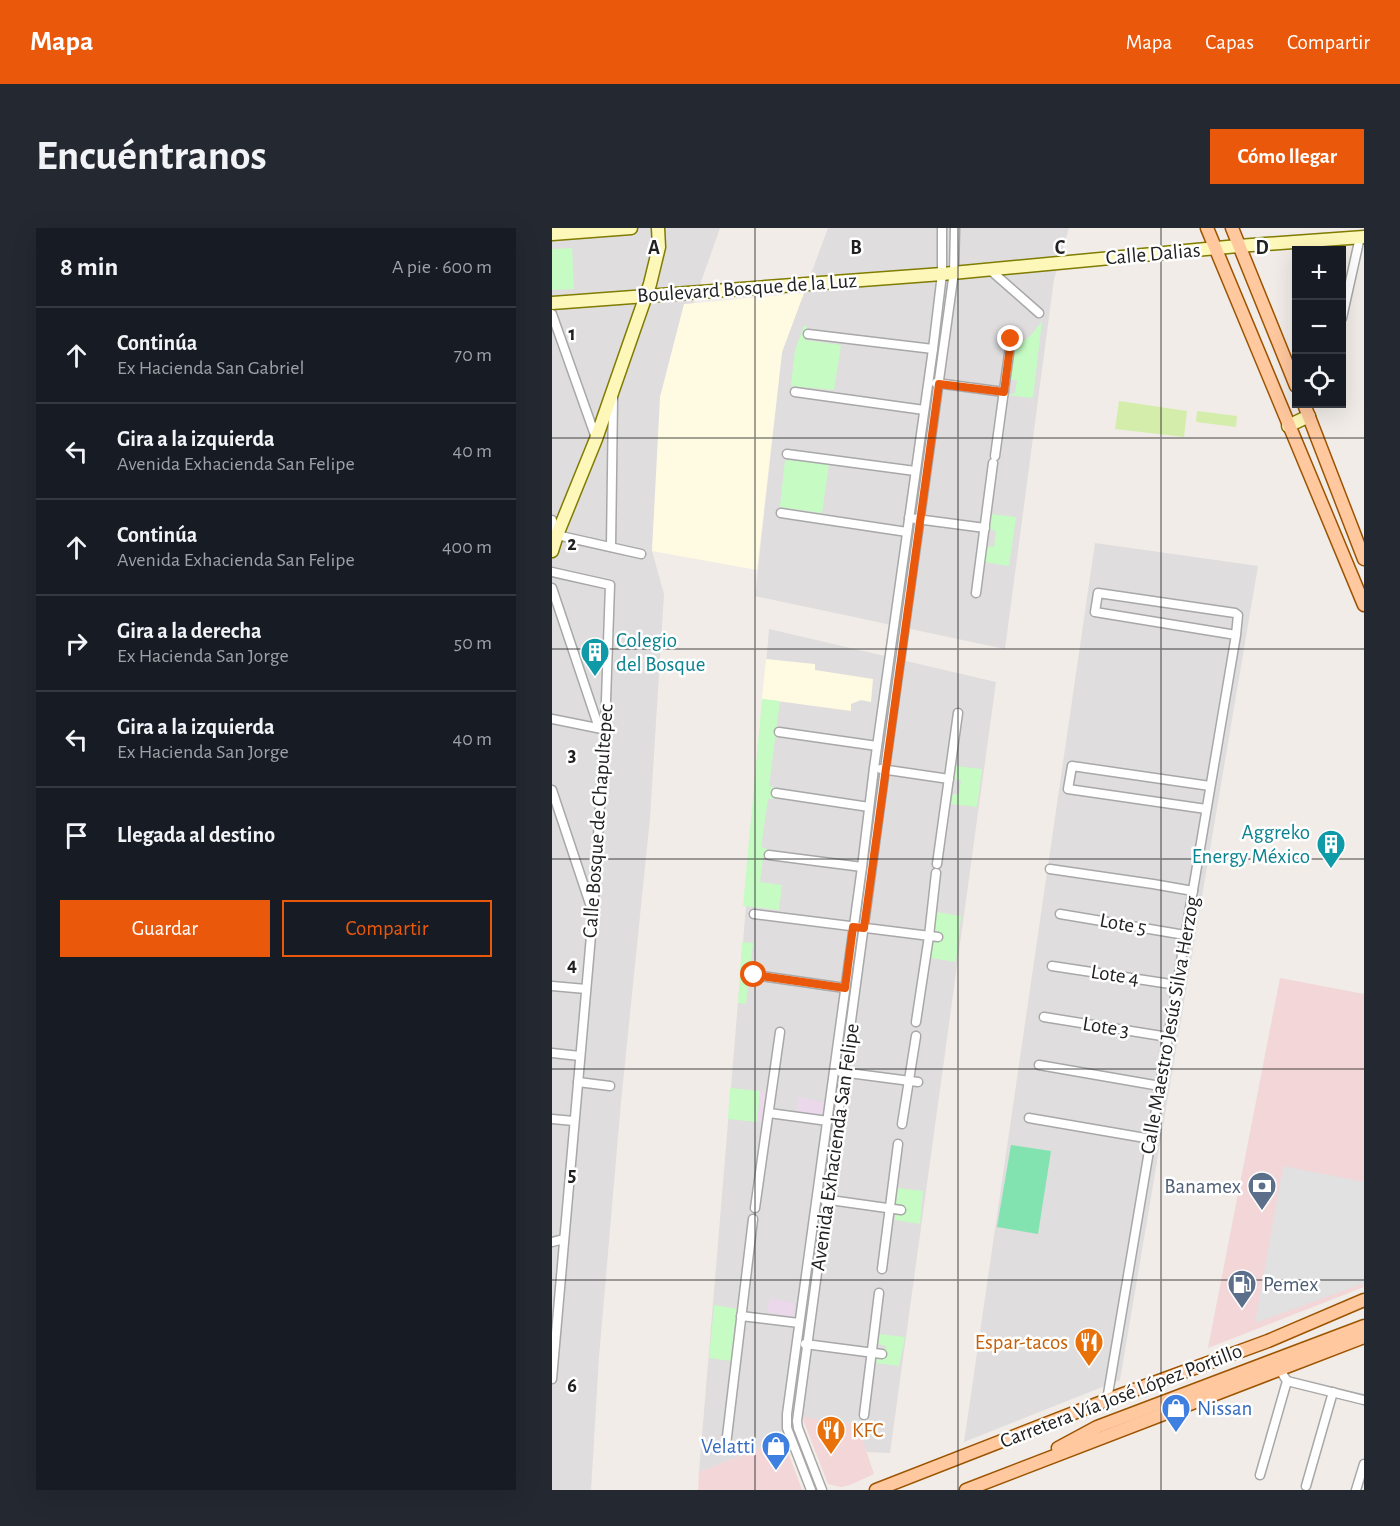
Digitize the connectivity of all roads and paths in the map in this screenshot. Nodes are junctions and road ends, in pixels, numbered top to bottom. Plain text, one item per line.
1 (632, 228) edge
2 (658, 228) edge
3 (942, 228) edge
4 (955, 228) edge
5 (1207, 228) edge
6 (1232, 228) edge
7 (552, 234) edge
8 (1362, 237) edge
9 (1238, 246) junction
10 (1214, 248) junction
11 (988, 269) junction
12 (948, 273) junction
13 (646, 296) junction
14 (1346, 300) edge
15 (552, 303) edge
16 (1039, 313) dead end
17 (552, 314) edge
18 (808, 334) dead end
19 (1011, 339) dead end
20 (933, 349) junction
21 (1292, 376) edge
22 (928, 382) junction
23 (939, 384) junction
24 (613, 390) junction
25 (795, 392) dead end
26 (1004, 392) junction
27 (1306, 408) edge
28 (924, 411) junction
29 (1309, 416) junction
30 (1288, 426) junction
31 (596, 439) junction
32 (787, 454) dead end
33 (915, 471) junction
34 (781, 513) dead end
35 (909, 518) junction
36 (921, 519) junction
37 (552, 520) edge
38 (985, 528) junction
39 (907, 532) junction
40 (554, 535) edge
41 (1361, 547) edge
42 (611, 548) junction
43 (552, 551) edge
44 (641, 554) dead end
45 (1364, 559) edge
46 (552, 572) edge
47 (552, 588) edge
48 (976, 593) dead end
49 (1364, 605) edge
50 (1236, 635) junction
51 (958, 713) dead end
52 (552, 719) edge
53 (602, 729) junction
54 (779, 732) dead end
55 (877, 746) junction
56 (874, 768) junction
57 (885, 769) junction
58 (949, 779) junction
59 (1210, 786) junction
60 (552, 790) edge
61 (776, 793) dead end
62 (869, 807) junction
63 (1206, 810) junction
64 (769, 855) dead end
65 (862, 867) junction
66 (1050, 869) dead end
67 (1193, 891) junction
68 (593, 913) junction
69 (754, 914) dead end
70 (1060, 914) dead end
71 (853, 927) junction
72 (864, 928) junction
73 (1185, 935) junction
74 (933, 937) junction
75 (1052, 966) dead end
76 (754, 975) dead end
77 (1177, 985) junction
78 (552, 986) edge
79 (845, 988) junction
80 (586, 990) junction
81 (1044, 1017) dead end
82 (916, 1022) dead end
83 (780, 1032) dead end
84 (916, 1036) dead end
85 (1168, 1037) junction
86 (552, 1053) edge
87 (580, 1056) junction
88 (1039, 1065) dead end
89 (834, 1071) junction
90 (845, 1072) junction
91 (578, 1082) junction
92 (913, 1082) junction
93 (610, 1086) dead end
94 (1160, 1086) junction
95 (769, 1113) junction
96 (1029, 1118) dead end
97 (552, 1119) edge
98 (574, 1121) junction
99 (828, 1121) junction
100 (902, 1124) dead end
101 (1151, 1140) junction
102 (898, 1144) dead end
103 (817, 1198) junction
104 (827, 1199) junction
105 (755, 1208) dead end
106 (890, 1208) junction
107 (901, 1210) dead end
108 (753, 1219) dead end
109 (564, 1239) junction
110 (552, 1242) edge
111 (882, 1269) dead end
112 (879, 1293) dead end
113 (1364, 1300) edge
114 (741, 1316) junction
115 (799, 1323) junction
116 (1364, 1326) edge
117 (1364, 1337) edge
118 (797, 1342) junction
119 (808, 1344) junction
120 (871, 1353) junction
121 (882, 1354) dead end
122 (552, 1368) edge
123 (1280, 1370) junction
124 (552, 1379) edge
125 (1287, 1381) junction
126 (1333, 1392) junction
127 (1107, 1400) junction
128 (1364, 1400) edge
129 (864, 1415) dead end
130 (726, 1445) dead end
131 (1364, 1464) edge
132 (1006, 1474) junction
133 (1260, 1476) dead end
134 (1306, 1486) dead end
135 (811, 1490) edge
136 (822, 1490) edge
137 (876, 1490) edge
138 (966, 1490) edge
139 (1356, 1490) edge

1 - 7 main road
2 - 13 main road
3 - 12 street, Avenida Exhacienda San Felipe
4 - 12 street, Avenida Exhacienda San Felipe
5 - 10 main road
6 - 9 main road
8 - 9 main road, Calle Dalias
8 - 14 street
9 - 10 main road, Calle Dalias
9 - 21 main road
10 - 11 main road, Calle Dalias
10 - 30 main road
11 - 12 main road, Calle Dalias
11 - 16 street
12 - 13 main road, Boulevard Bosque de la Luz
12 - 20 street, Avenida Exhacienda San Felipe
12 - 23 street, Avenida Exhacienda San Felipe
13 - 15 main road, Boulevard Bosque de la Luz
13 - 24 main road
17 - 31 street
18 - 20 street
19 - 26 street
20 - 22 street, Avenida Exhacienda San Felipe
22 - 23 street
22 - 28 street, Avenida Exhacienda San Felipe
23 - 26 street
23 - 36 street, Avenida Exhacienda San Felipe
24 - 31 main road
24 - 42 street
25 - 28 street
26 - 38 street
27 - 29 main road
28 - 33 street, Avenida Exhacienda San Felipe
29 - 30 main road
29 - 41 main road
30 - 49 main road
31 - 40 main road
32 - 33 street
33 - 35 street, Avenida Exhacienda San Felipe
34 - 39 street
35 - 36 street
35 - 39 street, Avenida Exhacienda San Felipe
36 - 38 street
36 - 57 street, Avenida Exhacienda San Felipe
37 - 40 street
38 - 48 street
39 - 55 street, Avenida Exhacienda San Felipe
40 - 42 street
40 - 43 main road
41 - 45 main road
42 - 44 street
46 - 53 street, Calle Bosque de Chapultepec
47 - 53 street
50 - 50 street, Calle Maestro Jesús Silva Herzog
50 - 59 street, Calle Maestro Jesús Silva Herzog
51 - 58 street
52 - 53 street
53 - 68 street, Calle Bosque de Chapultepec
54 - 55 street
55 - 56 street, Avenida Exhacienda San Felipe
56 - 57 street
56 - 62 street, Avenida Exhacienda San Felipe
57 - 58 street
57 - 72 street, Avenida Exhacienda San Felipe
58 - 74 street
59 - 63 street, Calle Maestro Jesús Silva Herzog
59 - 63 street
60 - 68 street
61 - 62 street
62 - 65 street, Avenida Exhacienda San Felipe
63 - 67 street, Calle Maestro Jesús Silva Herzog
64 - 65 street
65 - 71 street, Avenida Exhacienda San Felipe
66 - 67 street
67 - 73 street, Calle Maestro Jesús Silva Herzog
68 - 80 street, Calle Bosque de Chapultepec
69 - 71 street
70 - 73 street, Lote 5
71 - 72 street
71 - 79 street, Avenida Exhacienda San Felipe
72 - 74 street
72 - 90 street, Avenida Exhacienda San Felipe
73 - 77 street, Calle Maestro Jesús Silva Herzog
74 - 82 street
75 - 77 street, Lote 4
76 - 79 street
77 - 85 street, Calle Maestro Jesús Silva Herzog
78 - 80 street
79 - 89 street, Avenida Exhacienda San Felipe
80 - 87 street, Calle Bosque de Chapultepec
81 - 85 street, Lote 3
83 - 95 street
84 - 92 street
85 - 94 street, Calle Maestro Jesús Silva Herzog
86 - 87 street
87 - 91 street, Calle Bosque de Chapultepec
88 - 94 street
89 - 90 street
89 - 99 street, Avenida Exhacienda San Felipe
90 - 92 street
90 - 104 street, Avenida Exhacienda San Felipe
91 - 93 street
91 - 98 street, Calle Bosque de Chapultepec
92 - 100 street
94 - 101 street, Calle Maestro Jesús Silva Herzog
95 - 99 street
95 - 105 street
96 - 101 street
97 - 98 street
98 - 109 street, Calle Bosque de Chapultepec
99 - 103 street, Avenida Exhacienda San Felipe
101 - 127 street, Calle Maestro Jesús Silva Herzog
102 - 106 street
103 - 104 street
103 - 115 street, Avenida Exhacienda San Felipe
104 - 106 street
104 - 119 street, Avenida Exhacienda San Felipe
106 - 107 street
106 - 111 street
108 - 114 street
109 - 110 street
109 - 122 street, Calle Bosque de Chapultepec
112 - 120 street
113 - 127 main road, Carretera Vía José López Portillo
114 - 115 street
114 - 130 street
115 - 118 street, Avenida Exhacienda San Felipe
116 - 132 main road
117 - 123 main road, Carretera Vía José López Portillo
118 - 119 street
118 - 135 street, Avenida Exhacienda San Felipe
119 - 120 street
119 - 136 street, Avenida Exhacienda San Felipe
120 - 121 street
120 - 129 street
122 - 124 street, Calle Bosque de Chapultepec
123 - 125 street
123 - 132 main road, Carretera Vía José López Portillo
125 - 126 street
125 - 133 street
126 - 128 street
126 - 134 street
127 - 137 main road, Carretera Vía José López Portillo
131 - 139 street
132 - 138 main road, Carretera Vía José López Portillo

